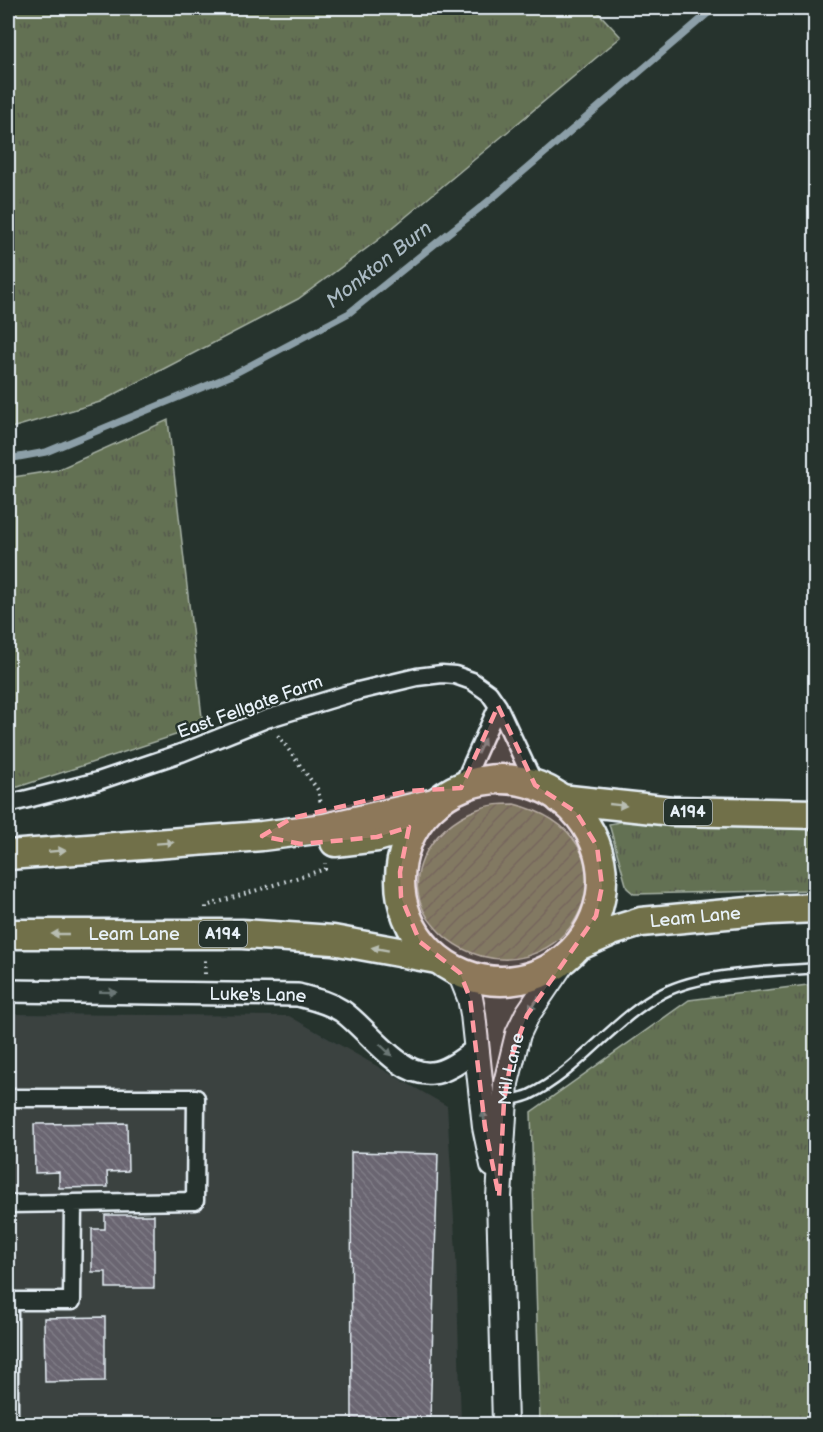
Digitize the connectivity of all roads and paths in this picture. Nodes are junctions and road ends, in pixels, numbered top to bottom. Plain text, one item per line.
1 (498, 706) junction
2 (536, 785) junction
3 (451, 792) junction
4 (560, 799) junction
5 (8, 804) edge
6 (816, 814) edge
7 (415, 826) junction
8 (262, 836) junction
9 (8, 855) edge
10 (816, 908) edge
11 (8, 934) edge
12 (572, 951) junction
13 (449, 966) junction
14 (816, 968) edge
15 (8, 991) edge
16 (477, 1050) junction
17 (8, 1098) edge
18 (504, 1101) junction
19 (500, 1197) junction
20 (73, 1203) junction
21 (8, 1204) edge
22 (8, 1301) edge
23 (9, 1417) edge
24 (505, 1425) edge

1 - 2 street, East Fellgate Farm
3 -> 1 street
1 - 5 street, East Fellgate Farm
2 - 3 highway, Leam Lane
2 - 4 highway, Leam Lane
3 - 7 highway
3 - 8 highway, Leam Lane
4 -> 6 highway, Leam Lane / A194
4 - 12 highway, Leam Lane
7 - 8 highway, Leam Lane
7 - 13 highway
9 -> 8 highway, Leam Lane
10 - 12 highway, Leam Lane
13 -> 11 highway, Leam Lane / A194
12 - 13 highway, Leam Lane
12 -> 18 main road, Mill Lane
13 - 16 main road, Mill Lane
14 - 18 lane
15 -> 16 street, Luke's Lane
19 -> 16 main road, Mill Lane
17 - 20 street
18 - 19 main road, Mill Lane
19 - 24 main road, Mill Lane
20 - 21 street
20 - 22 street
22 - 23 street

